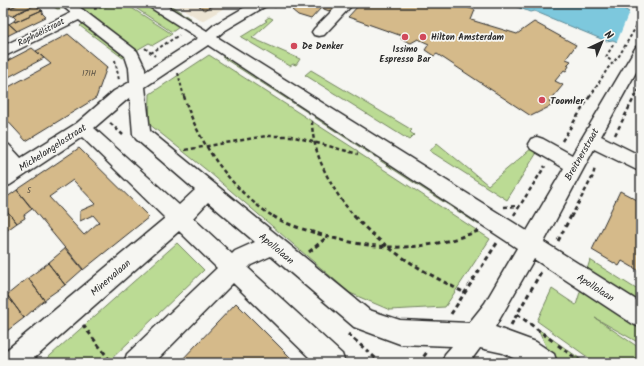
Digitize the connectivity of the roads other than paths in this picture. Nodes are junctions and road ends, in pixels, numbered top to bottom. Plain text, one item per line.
1 (153, 3) edge
2 (261, 3) edge
3 (347, 3) edge
4 (73, 8) edge
5 (319, 32) dead end
6 (207, 38) junction
7 (3, 52) edge
8 (631, 57) edge
9 (138, 84) junction
10 (83, 128) junction
11 (598, 142) junction
12 (537, 144) dead end
13 (3, 150) edge
14 (641, 164) edge
15 (575, 165) junction
16 (19, 168) junction
17 (3, 179) edge
18 (208, 189) junction
19 (180, 218) junction
20 (272, 245) junction
21 (531, 245) junction
22 (233, 268) junction
23 (641, 316) edge
24 (476, 335) junction
25 (455, 362) edge
26 (10, 363) edge
27 (136, 363) edge
28 (333, 363) edge
29 (545, 363) edge

1 - 6 street, Apollolaan
2 - 6 street
3 - 5 street
4 - 7 street, Raphaëlstraat
4 - 9 street, Apollolaan
6 - 9 street
6 - 21 street, Apollolaan
8 - 11 street, Breitnerstraat
9 - 10 street, Michelangelostraat
9 - 18 street, Apollolaan
10 - 16 street, Michelangelostraat
10 - 19 street
11 - 14 street
11 - 15 street, Breitnerstraat
12 - 15 street
13 - 16 street
15 - 21 street, Breitnerstraat
16 - 17 street, Michelangelostraat
18 - 19 street, Minervalaan
18 - 20 street, Apollolaan
19 - 22 street
19 - 26 street, Minervalaan
20 - 22 street
20 - 24 street, Apollolaan
21 - 23 street, Apollolaan
21 - 24 street
22 - 27 street
22 - 28 street
24 - 25 street
24 - 29 street, Apollolaan

